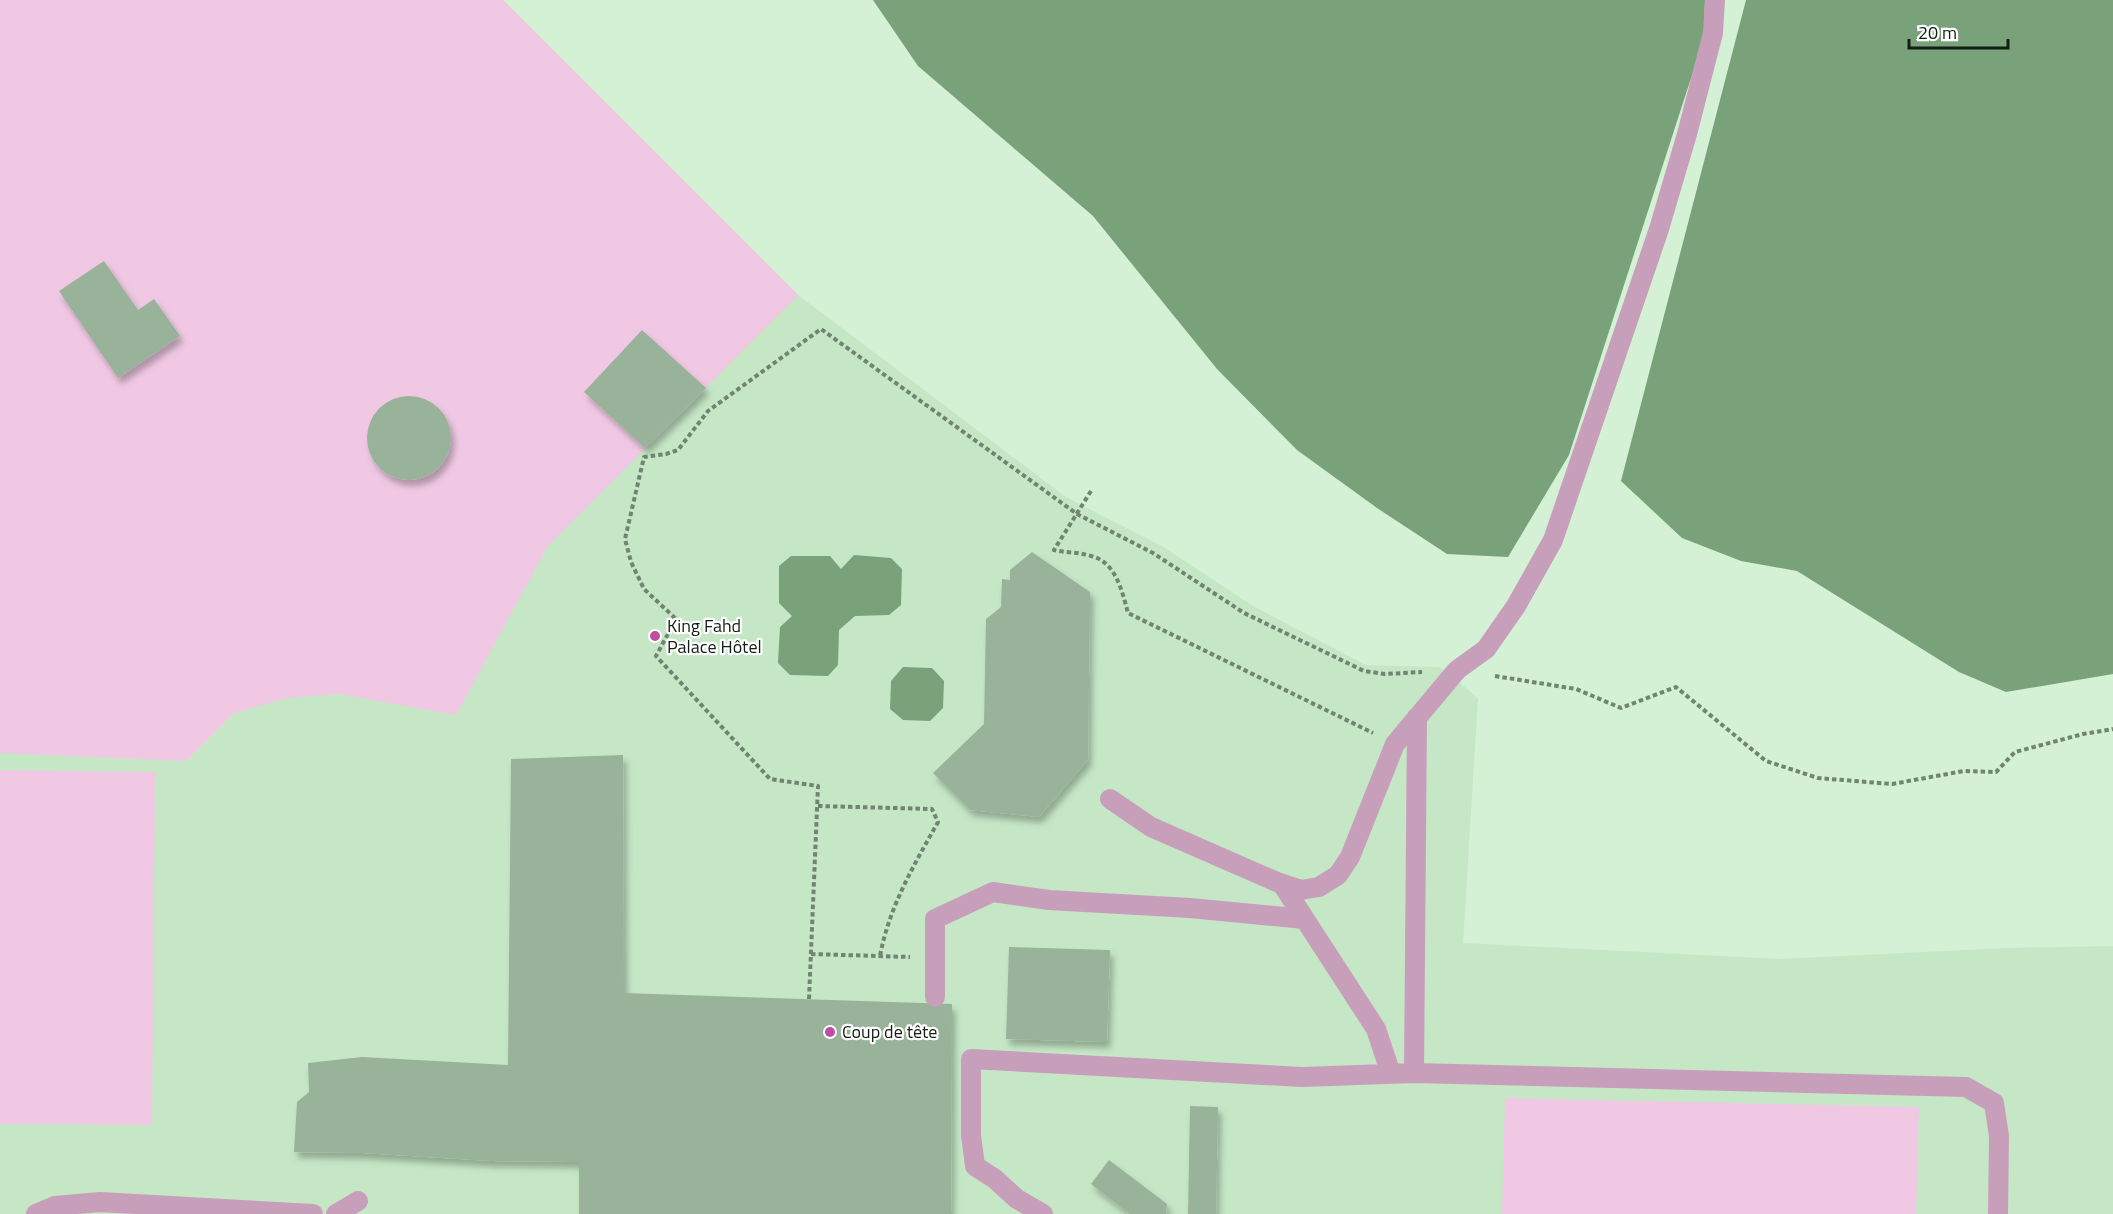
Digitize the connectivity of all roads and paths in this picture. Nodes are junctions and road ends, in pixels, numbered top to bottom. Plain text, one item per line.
1 (1715, 0) edge
2 (1091, 491) dead end
3 (1077, 514) junction
4 (1457, 670) junction
5 (1417, 717) junction
6 (2113, 729) edge
7 (1395, 744) junction
8 (1110, 799) dead end
9 (818, 806) junction
10 (1282, 884) junction
11 (1305, 919) junction
12 (812, 954) junction
13 (880, 956) junction
14 (935, 958) junction
15 (935, 997) dead end
16 (809, 999) dead end
17 (1414, 1073) junction
18 (1391, 1074) junction
19 (358, 1201) dead end
20 (1019, 1206) edge
21 (36, 1214) edge
22 (313, 1214) edge
23 (336, 1214) edge
24 (1043, 1214) edge
25 (1998, 1214) edge

1 - 4 lane
2 - 3 path
3 - 4 path
3 - 7 path
3 - 9 path
4 - 5 lane
4 - 6 path
5 - 7 lane
5 - 17 lane
7 - 10 lane
8 - 10 lane
9 - 12 path
9 - 13 path
10 - 11 lane
11 - 14 lane
11 - 18 lane
12 - 13 path
12 - 16 path
13 - 14 path
14 - 15 lane
17 - 18 lane
17 - 25 lane
18 - 20 lane
19 - 23 lane
20 - 24 lane
21 - 22 lane

